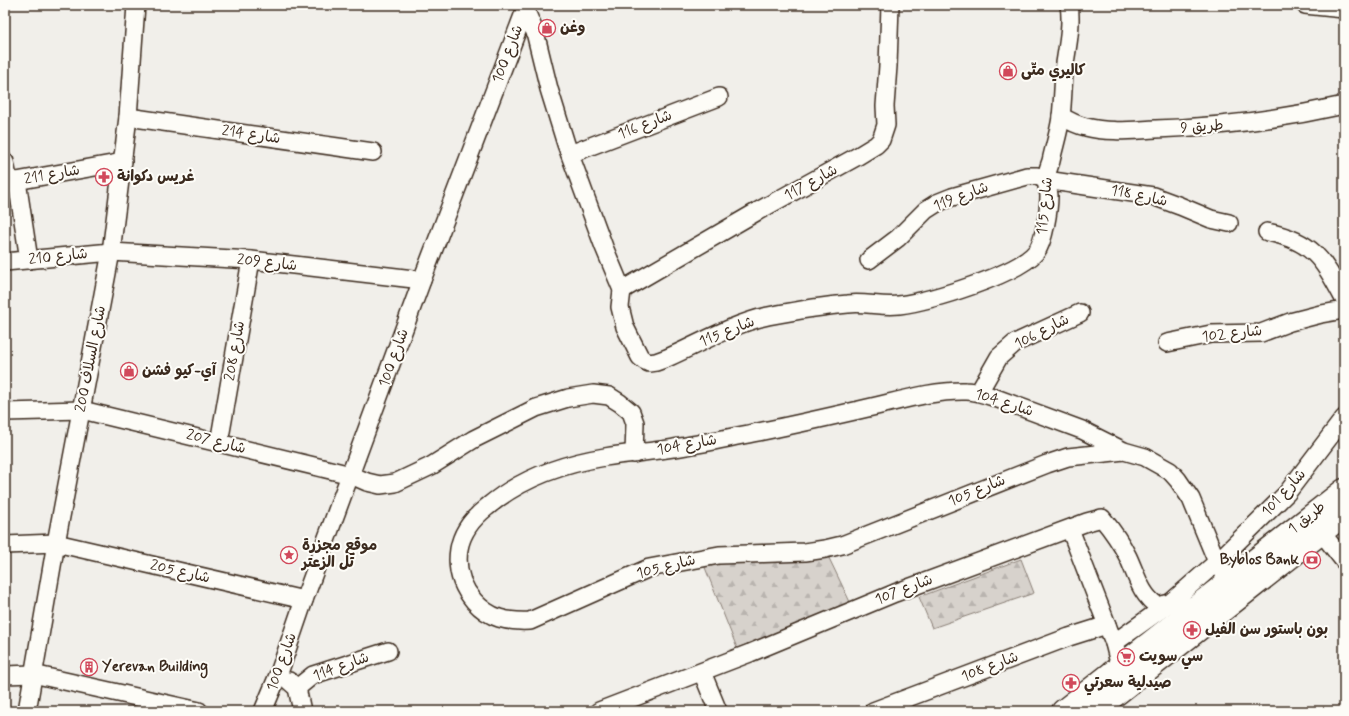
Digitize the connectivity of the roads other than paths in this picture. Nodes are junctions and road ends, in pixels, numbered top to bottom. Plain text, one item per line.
1 (136, 5) edge
2 (890, 5) edge
3 (1305, 5) edge
4 (526, 7) edge
5 (1070, 7) edge
6 (1344, 9) edge
7 (719, 97) dead end
8 (1344, 105) edge
9 (1061, 116) junction
10 (128, 117) junction
11 (373, 152) dead end
12 (570, 154) junction
13 (5, 162) edge
14 (123, 162) junction
15 (1046, 180) junction
16 (10, 182) edge
17 (1229, 223) dead end
18 (1267, 232) dead end
19 (111, 252) junction
20 (29, 260) junction
21 (251, 260) junction
22 (869, 260) dead end
23 (5, 262) edge
24 (422, 280) junction
25 (622, 290) junction
26 (1344, 299) edge
27 (1344, 310) edge
28 (1080, 313) dead end
29 (1167, 343) dead end
30 (979, 392) junction
31 (82, 410) junction
32 (5, 412) edge
33 (1344, 418) edge
34 (219, 443) junction
35 (1124, 451) junction
36 (634, 454) junction
37 (351, 474) junction
38 (1344, 490) edge
39 (1344, 515) edge
40 (1070, 529) junction
41 (1322, 533) junction
42 (56, 544) junction
43 (5, 545) edge
44 (1344, 561) edge
45 (1217, 562) junction
46 (1228, 580) junction
47 (304, 600) junction
48 (1170, 603) junction
49 (1198, 604) junction
50 (1107, 626) junction
51 (1160, 635) junction
52 (1114, 642) junction
53 (388, 651) dead end
54 (1120, 667) junction
55 (702, 672) junction
56 (279, 673) junction
57 (33, 674) junction
58 (5, 675) edge
59 (297, 688) junction
60 (28, 711) edge
61 (199, 711) edge
62 (263, 711) edge
63 (302, 711) edge
64 (599, 711) edge
65 (718, 711) edge
66 (874, 711) edge
67 (1064, 711) edge
68 (1095, 711) edge

1 - 10 street, 200 شارع السلاف
2 - 25 street, شارع 117
3 - 6 street
4 - 12 street, شارع 115
4 - 24 street, شارع 100
5 - 9 street, شارع 115
7 - 12 street, شارع 116
8 - 9 street, طريق 9
9 - 15 street, شارع 115
10 - 11 street, شارع 214
10 - 14 street, 200 شارع السلاف
12 - 25 street, شارع 115
13 - 16 street
14 - 16 street, شارع 211
14 - 19 street, 200 شارع السلاف
15 - 17 street, شارع 118
15 - 22 street, شارع 119
15 - 25 street, شارع 115
16 - 20 street
18 - 26 street
19 - 20 street, شارع 210
19 - 21 street, شارع 209
19 - 31 street, 200 شارع السلاف
20 - 23 street, شارع 210
21 - 24 street, شارع 209
21 - 34 street, شارع 208
24 - 37 street, شارع 100
27 - 29 street, شارع 102
28 - 30 street, شارع 106
30 - 35 street, شارع 104
30 - 36 street, شارع 104
31 - 32 street, شارع 207
31 - 34 street, شارع 207
31 - 42 street, 200 شارع السلاف
33 - 45 street, شارع 101
34 - 37 street, شارع 207
35 - 36 street, شارع 105
35 - 45 street, شارع 104
36 - 37 street, شارع 207
37 - 47 street, شارع 100
38 - 46 main road, طريق 1
39 - 41 main road
40 - 48 street, شارع 107
40 - 50 street
40 - 55 street, شارع 107
41 - 44 street
41 - 68 main road
42 - 43 street, شارع 205
42 - 47 street, شارع 205
42 - 57 street, 200 شارع السلاف
45 - 46 street, شارع 104
45 - 48 street, شارع 101
46 - 49 main road, طريق 1
47 - 56 street, شارع 100
48 - 49 street, شارع 107
48 - 51 street
48 - 52 street, شارع 101
49 - 51 main road, طريق 1
50 - 52 street
50 - 66 street, شارع 108
51 - 54 main road, طريق 1
52 - 54 street
53 - 59 street, شارع 114
54 - 67 main road, طريق 1
55 - 64 street, شارع 107
55 - 65 street
56 - 59 street
56 - 62 street, شارع 100
57 - 58 street
57 - 60 street, 200 شارع السلاف
57 - 61 street
59 - 63 street

